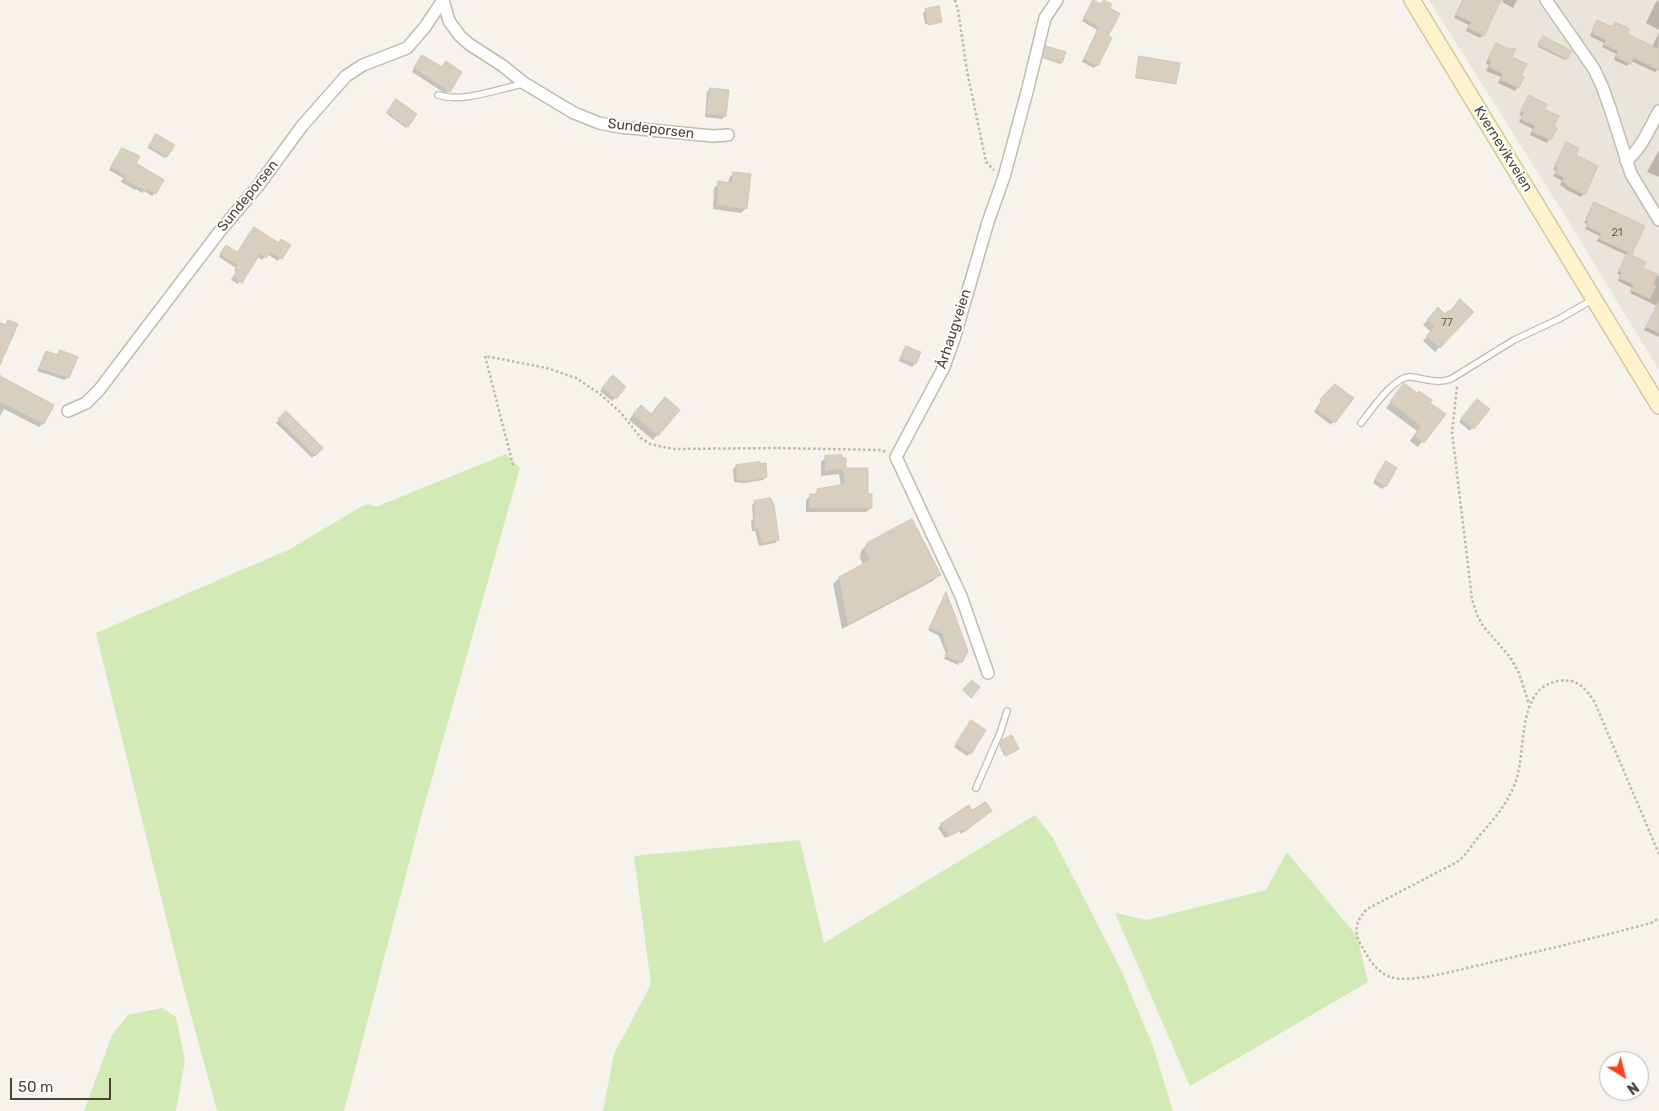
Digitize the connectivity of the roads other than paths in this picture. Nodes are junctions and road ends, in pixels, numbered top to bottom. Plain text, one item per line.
1 (443, 0) edge
2 (1057, 0) edge
3 (1412, 0) edge
4 (1546, 0) edge
5 (524, 84) junction
6 (438, 95) dead end
7 (1659, 111) edge
8 (728, 135) dead end
9 (1626, 161) junction
10 (1659, 220) edge
11 (1594, 298) junction
12 (1659, 406) edge
13 (68, 411) dead end
14 (1361, 424) dead end
15 (988, 673) dead end
16 (1007, 710) dead end
17 (976, 788) dead end

1 - 5 street, Sundeporsen
1 - 13 street, Sundeporsen
2 - 15 street, Århaugveien
3 - 11 main road, Kvernevikveien
4 - 9 street
5 - 6 lane
5 - 8 street, Sundeporsen
7 - 9 street
9 - 10 street
11 - 12 main road, Kvernevikveien
11 - 14 lane
16 - 17 lane

